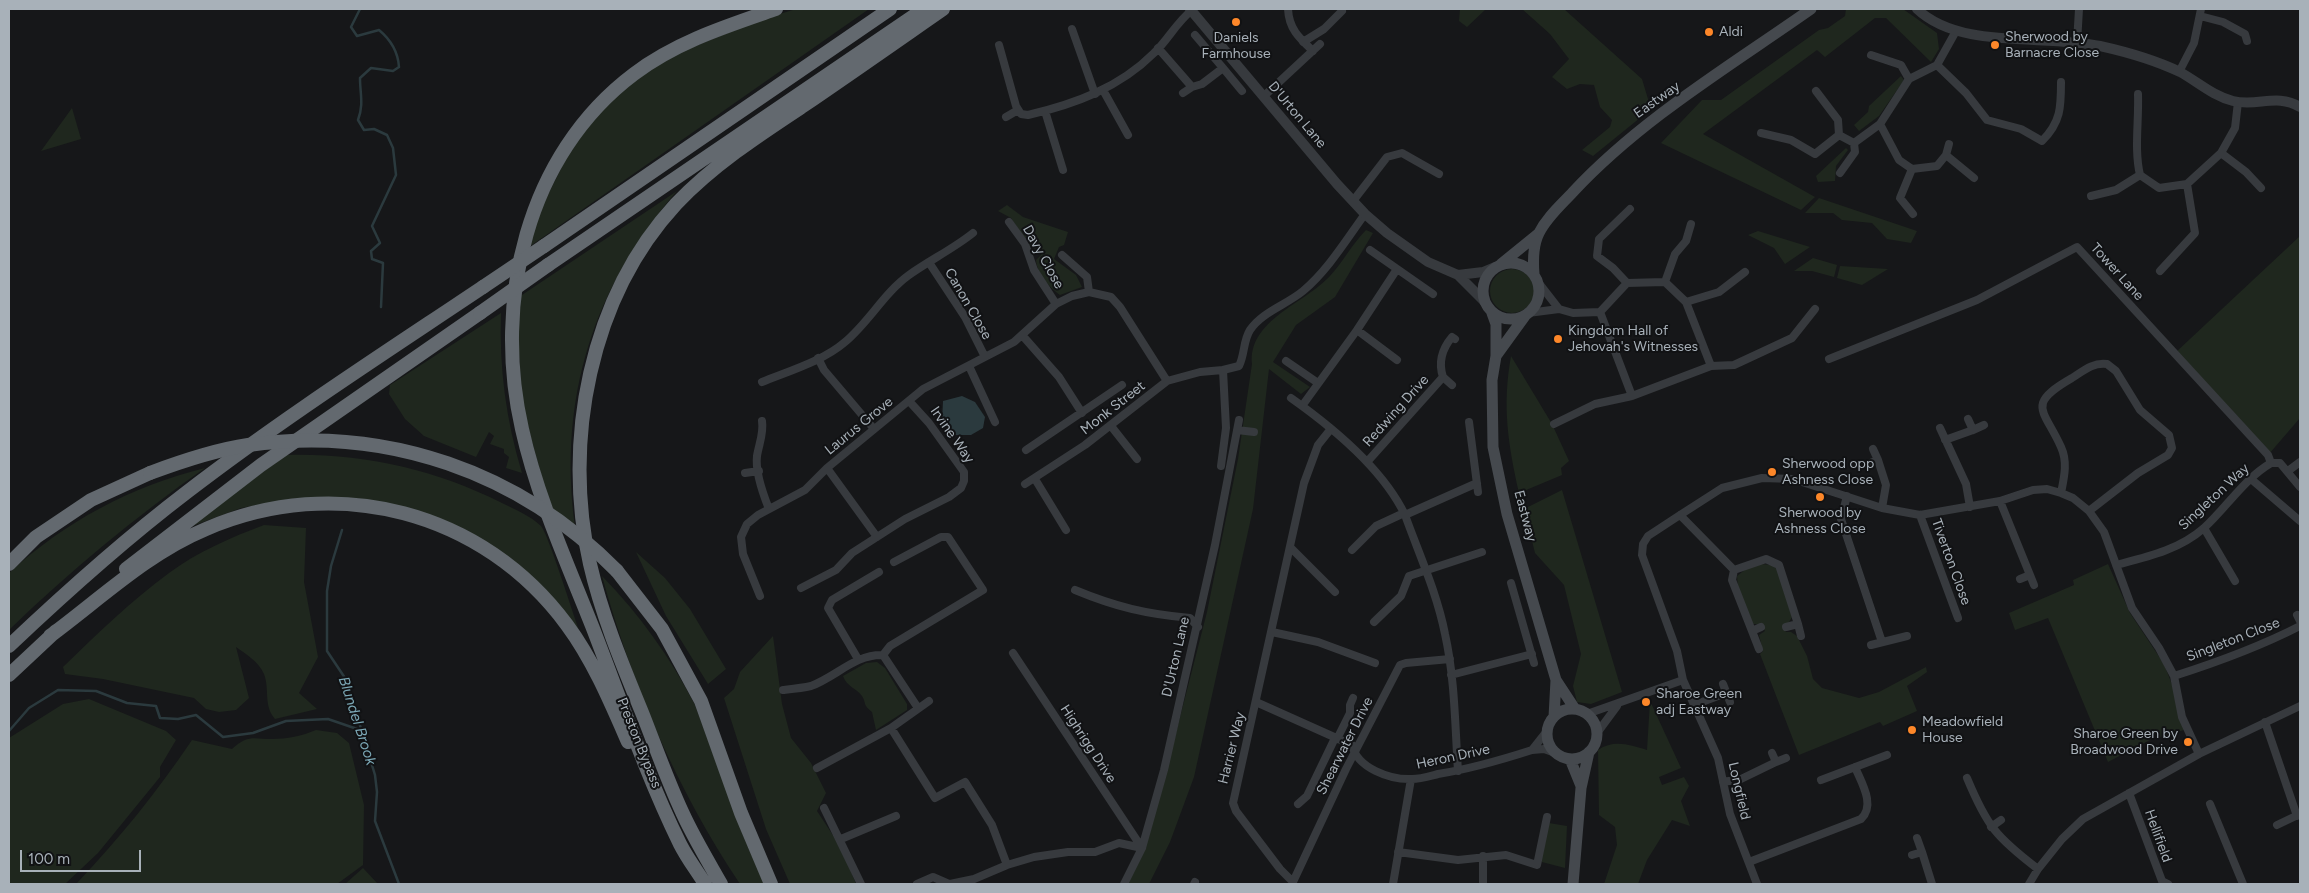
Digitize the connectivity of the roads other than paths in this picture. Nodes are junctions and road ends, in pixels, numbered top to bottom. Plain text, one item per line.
1 (776, 9) edge
2 (890, 9) edge
3 (924, 9) edge
4 (943, 9) edge
5 (1288, 9) edge
6 (1811, 9) edge
7 (1917, 9) edge
8 (2079, 9) edge
9 (1191, 10) edge
10 (1342, 11) dead end
11 (2201, 12) edge
12 (1072, 30) dead end
13 (1956, 31) junction
14 (1195, 35) dead end
15 (1303, 42) junction
16 (2247, 42) dead end
17 (2077, 43) junction
18 (1320, 44) dead end
19 (1000, 45) dead end
20 (1158, 48) junction
21 (1314, 51) junction
22 (1871, 55) dead end
23 (1004, 63) junction
24 (1937, 65) junction
25 (996, 66) dead end
26 (1223, 68) junction
27 (2179, 72) junction
28 (1910, 79) junction
29 (2061, 82) dead end
30 (1192, 87) junction
31 (1103, 90) junction
32 (1242, 91) dead end
33 (1816, 91) dead end
34 (1183, 93) dead end
35 (1095, 94) junction
36 (2138, 94) dead end
37 (1264, 96) junction
38 (2238, 102) junction
39 (2300, 107) edge
40 (1018, 110) junction
41 (1045, 111) junction
42 (1006, 117) dead end
43 (1880, 124) junction
44 (1761, 133) dead end
45 (1128, 135) dead end
46 (1839, 136) junction
47 (1854, 143) junction
48 (1950, 144) dead end
49 (2221, 153) junction
50 (1946, 156) junction
51 (1912, 169) junction
52 (1063, 170) dead end
53 (1840, 173) dead end
54 (1439, 174) dead end
55 (2140, 176) junction
56 (1974, 178) dead end
57 (2187, 184) junction
58 (2261, 188) dead end
59 (2091, 196) dead end
60 (1353, 201) junction
61 (1630, 209) dead end
62 (1366, 214) junction
63 (1913, 214) dead end
64 (1009, 222) dead end
65 (1691, 224) dead end
66 (973, 233) dead end
67 (1538, 234) junction
68 (1370, 250) dead end
69 (1062, 255) dead end
70 (930, 264) junction
71 (1498, 266) junction
72 (1397, 269) junction
73 (2160, 271) dead end
74 (1745, 272) dead end
75 (1458, 275) junction
76 (1536, 278) junction
77 (1665, 282) junction
78 (1628, 283) junction
79 (1089, 292) junction
80 (1433, 294) dead end
81 (1485, 302) junction
82 (1686, 302) junction
83 (1056, 304) junction
84 (1559, 309) junction
85 (1815, 309) dead end
86 (1600, 312) junction
87 (1492, 313) junction
88 (1526, 315) junction
89 (1357, 330) junction
90 (1022, 335) junction
91 (1456, 340) dead end
92 (1496, 356) junction
93 (818, 358) junction
94 (985, 358) junction
95 (1830, 358) dead end
96 (1397, 360) dead end
97 (1286, 361) dead end
98 (969, 366) junction
99 (1711, 366) junction
100 (1223, 370) junction
101 (1443, 378) junction
102 (1167, 381) junction
103 (762, 382) dead end
104 (1318, 383) junction
105 (1122, 384) dead end
106 (1452, 384) dead end
107 (1632, 396) junction
108 (1291, 398) dead end
109 (909, 401) junction
110 (1302, 406) junction
111 (1082, 413) junction
112 (1968, 419) dead end
113 (1239, 420) dead end
114 (762, 421) dead end
115 (995, 422) dead end
116 (1469, 422) dead end
117 (1554, 424) dead end
118 (1111, 426) junction
119 (1984, 426) dead end
120 (1940, 428) dead end
121 (874, 429) junction
122 (1238, 430) junction
123 (1330, 430) junction
124 (1973, 430) junction
125 (1254, 432) dead end
126 (1945, 440) junction
127 (1873, 449) dead end
128 (1026, 450) dead end
129 (1137, 459) dead end
130 (1878, 460) junction
131 (1367, 462) junction
132 (2300, 462) edge
133 (2271, 463) junction
134 (1868, 464) dead end
135 (1222, 466) dead end
136 (827, 468) junction
137 (759, 471) junction
138 (2288, 472) junction
139 (745, 474) dead end
140 (1035, 479) junction
141 (2251, 479) junction
142 (1476, 483) junction
143 (1025, 484) dead end
144 (2300, 487) edge
145 (1478, 492) dead end
146 (2061, 493) junction
147 (1847, 496) junction
148 (2000, 501) junction
149 (1970, 507) junction
150 (1882, 508) junction
151 (769, 509) junction
152 (2089, 511) junction
153 (1405, 514) junction
154 (1680, 515) junction
155 (1920, 515) junction
156 (2300, 521) edge
157 (2204, 528) junction
158 (1066, 530) dead end
159 (732, 536) dead end
160 (741, 537) junction
161 (877, 537) junction
162 (1291, 548) junction
163 (1352, 550) dead end
164 (1482, 552) dead end
165 (894, 562) dead end
166 (9, 564) edge
167 (2116, 565) junction
168 (1734, 570) junction
169 (1426, 571) junction
170 (879, 572) dead end
171 (2030, 575) junction
172 (2020, 579) dead end
173 (2235, 581) dead end
174 (1511, 583) dead end
175 (2034, 585) dead end
176 (801, 588) dead end
177 (1074, 590) dead end
178 (1335, 592) dead end
179 (760, 596) dead end
180 (1381, 615) junction
181 (1958, 618) dead end
182 (1374, 622) dead end
183 (1387, 622) dead end
184 (1798, 624) junction
185 (2300, 626) edge
186 (1198, 627) junction
187 (1761, 627) dead end
188 (1786, 627) dead end
189 (1752, 631) junction
190 (1272, 632) junction
191 (50, 636) junction
192 (1801, 636) dead end
193 (1907, 636) dead end
194 (1882, 642) junction
195 (1871, 645) dead end
196 (9, 646) edge
197 (1759, 649) dead end
198 (1013, 653) dead end
199 (1532, 654) junction
200 (884, 655) junction
201 (1450, 659) junction
202 (858, 660) junction
203 (1375, 663) dead end
204 (1534, 663) dead end
205 (9, 675) edge
206 (1451, 675) junction
207 (2174, 676) junction
208 (1556, 680) junction
209 (1683, 680) junction
210 (1723, 684) dead end
211 (783, 690) dead end
212 (1726, 693) junction
213 (1353, 698) dead end
214 (929, 701) dead end
215 (1256, 702) junction
216 (1730, 702) dead end
217 (1618, 705) junction
218 (1694, 706) junction
219 (2300, 706) edge
220 (918, 708) junction
221 (1575, 709) junction
222 (1587, 714) junction
223 (1554, 717) junction
224 (2265, 722) junction
225 (891, 728) junction
226 (1548, 731) junction
227 (1597, 732) junction
228 (1336, 738) junction
229 (1532, 750) junction
230 (1589, 752) junction
231 (1772, 753) dead end
232 (1558, 754) junction
233 (2199, 754) junction
234 (1887, 755) dead end
235 (1354, 756) junction
236 (1786, 758) dead end
237 (1570, 759) junction
238 (1776, 762) junction
239 (1855, 767) junction
240 (816, 768) dead end
241 (1458, 771) junction
242 (1967, 778) dead end
243 (1411, 779) junction
244 (1821, 780) dead end
245 (1724, 782) junction
246 (1581, 788) junction
247 (2129, 793) junction
248 (1298, 804) dead end
249 (2210, 804) dead end
250 (824, 808) dead end
251 (2299, 815) edge
252 (896, 816) dead end
253 (1547, 817) dead end
254 (2001, 820) dead end
255 (1822, 824) dead end
256 (2277, 825) dead end
257 (1991, 827) junction
258 (1826, 833) junction
259 (1917, 838) dead end
260 (695, 839) junction
261 (841, 839) junction
262 (680, 846) junction
263 (1142, 848) junction
264 (1398, 852) junction
265 (1922, 852) junction
266 (1912, 855) dead end
267 (1483, 856) junction
268 (1749, 862) junction
269 (1007, 865) junction
270 (2038, 869) junction
271 (1292, 883) edge
272 (2162, 883) edge
273 (705, 884) edge
274 (722, 884) edge
275 (728, 884) edge
276 (771, 884) edge
277 (861, 884) edge
278 (917, 884) edge
279 (949, 884) edge
280 (1124, 884) edge
281 (1393, 884) edge
282 (1482, 884) edge
283 (1573, 884) edge
284 (1757, 884) edge
285 (1932, 884) edge
286 (2029, 884) edge
287 (2242, 884) edge

1 - 262 highway, Preston Bypass
2 - 196 highway, bridge
3 - 191 highway, bridge
4 - 260 highway, Preston Bypass
5 - 15 street
6 - 67 main road, Eastway
7 - 13 street
8 - 17 street
9 - 20 street
9 - 37 street, D'Urton Lane
10 - 15 street
11 - 16 street
11 - 27 street
12 - 35 street
13 - 17 street
13 - 24 street
14 - 26 street
15 - 21 street
17 - 27 street
18 - 21 street
19 - 23 street
20 - 30 street
20 - 31 street
21 - 37 street
22 - 28 street
23 - 25 street
23 - 40 street
24 - 28 street
24 - 29 street
26 - 30 street
26 - 32 street
27 - 38 street
28 - 43 street
30 - 34 street
31 - 35 street
31 - 45 street
33 - 46 street
35 - 41 street
36 - 55 street
37 - 60 street, D'Urton Lane
38 - 39 street
38 - 49 street
40 - 41 street
40 - 42 street
41 - 52 street
43 - 47 street
43 - 51 street
44 - 46 street
46 - 47 street
47 - 53 street
48 - 50 street
49 - 57 street
49 - 58 street
50 - 51 street
50 - 56 street
51 - 63 street
54 - 60 street
55 - 57 street
55 - 59 street
57 - 73 street
60 - 62 street, D'Urton Lane
61 - 78 street
62 - 75 street, D'Urton Lane
62 - 100 street, Monk Street
64 - 83 street, Davy Close
65 - 77 street
66 - 70 street, Canon Close
67 - 71 main road, Eastway
67 - 76 main road, Eastway
68 - 72 street
69 - 79 street
70 - 93 street, Canon Close
70 - 94 street, Canon Close
71 - 75 street
71 - 76 main road
71 - 81 main road
72 - 80 street
72 - 89 street
74 - 82 street
75 - 81 street, D'Urton Lane
76 - 84 street
76 - 88 main road
77 - 78 street
77 - 82 street
78 - 86 street
79 - 83 street, Laurus Grove
79 - 102 street
81 - 87 main road
82 - 99 street
83 - 90 street, Laurus Grove
84 - 86 street
84 - 88 street
85 - 99 street
86 - 107 street
87 - 88 main road
87 - 92 main road, Eastway
88 - 92 main road, Eastway
89 - 96 street
89 - 104 street
90 - 94 street, Laurus Grove
90 - 111 street
91 - 101 street, Redwing Drive
92 - 208 main road, Eastway
93 - 103 street, Canon Close
93 - 121 street
94 - 98 street, Laurus Grove
95 - 133 street, Tower Lane
97 - 104 street
98 - 109 street, Laurus Grove
98 - 115 street
99 - 107 street
100 - 102 street, Monk Street
100 - 135 street
101 - 106 street, Redwing Drive
101 - 131 street, Redwing Drive
102 - 118 street, Monk Street
104 - 110 street
105 - 111 street
107 - 117 street
108 - 110 street, Redwing Drive
109 - 121 street, Laurus Grove
109 - 161 street, Irvine Way
110 - 123 street, Redwing Drive
111 - 128 street
112 - 124 street
113 - 122 street, D'Urton Lane
114 - 137 street
116 - 142 street
118 - 129 street
118 - 140 street, Monk Street
119 - 124 street
120 - 126 street
121 - 136 street, Laurus Grove
122 - 125 street
122 - 186 street, D'Urton Lane
123 - 131 street, Redwing Drive
123 - 162 street, Harrier Way
124 - 126 street
126 - 149 street
127 - 130 street
130 - 134 street
130 - 150 street
131 - 153 street, Redwing Drive
132 - 138 street
133 - 138 street, Tower Lane
133 - 141 street, Singleton Way
136 - 151 street, Laurus Grove
136 - 161 street
137 - 139 street
137 - 151 street
138 - 144 street, Tower Lane
140 - 143 street, Monk Street
140 - 158 street
141 - 156 street
141 - 157 street, Singleton Way
142 - 145 street
142 - 153 street
146 - 148 street, Longfield
146 - 152 street
146 - 152 street
147 - 150 street, Longfield
147 - 154 street, Longfield
147 - 194 street
148 - 149 street, Longfield
148 - 171 street
149 - 155 street, Longfield
150 - 155 street, Longfield
151 - 160 street, Laurus Grove
152 - 167 street
153 - 163 street
153 - 169 street, Redwing Drive
154 - 168 street
154 - 209 street, Longfield
155 - 181 street, Tiverton Close
157 - 167 street, Singleton Way
157 - 173 street
159 - 160 street
160 - 179 street
161 - 176 street, Irvine Way
162 - 178 street
162 - 190 street, Harrier Way
164 - 169 street
165 - 200 street
166 - 276 highway, bridge
167 - 207 street
168 - 184 street
168 - 189 street
169 - 180 street
169 - 201 street, Redwing Drive
170 - 202 street
171 - 172 street
171 - 175 street
174 - 199 street
177 - 186 street
180 - 182 street
180 - 183 street
184 - 188 street
184 - 192 street
185 - 207 street, Singleton Close
186 - 263 street, D'Urton Lane
187 - 189 street
189 - 197 street
190 - 203 street
190 - 215 street, Harrier Way
191 - 205 highway
191 - 262 highway
193 - 194 street
194 - 195 street
198 - 263 street, Highrigg Drive
199 - 204 street
199 - 206 street
200 - 202 street
200 - 220 street
201 - 206 street, Redwing Drive
201 - 235 street, Shearwater Drive
202 - 211 street
206 - 241 street, Redwing Drive
207 - 233 street
208 - 221 main road, Eastway
208 - 223 main road, Eastway
209 - 217 street
209 - 218 street, Longfield
210 - 212 street
212 - 216 street
212 - 218 street
213 - 228 street
214 - 220 street
215 - 228 street
215 - 271 street, Harrier Way
217 - 222 street
217 - 227 street
218 - 245 street, Longfield
219 - 224 street
220 - 225 street
221 - 222 main road
221 - 223 main road
222 - 227 main road
223 - 226 main road, Eastway
224 - 233 street
224 - 251 street
225 - 240 street
225 - 269 street
226 - 229 street
226 - 232 main road
227 - 230 main road
228 - 235 street, Heron Drive
228 - 248 street
229 - 232 street, Heron Drive
229 - 241 street, Heron Drive
230 - 237 main road
230 - 246 main road
231 - 238 street
232 - 237 main road
233 - 247 street
234 - 239 street
235 - 243 street, Heron Drive
235 - 271 street, Shearwater Drive
236 - 238 street
237 - 246 main road
238 - 245 street
239 - 244 street
239 - 258 street
241 - 243 street, Heron Drive
242 - 257 street
243 - 264 street
245 - 268 street, Longfield
246 - 283 main road
247 - 270 street
247 - 272 street, Hellifield
249 - 287 street
250 - 261 street
251 - 256 street
252 - 261 street
253 - 267 street
254 - 257 street
255 - 258 street
257 - 270 street
258 - 268 street
259 - 265 street
260 - 274 highway
260 - 275 highway
261 - 277 street
262 - 273 highway, Preston Bypass
263 - 269 street
263 - 280 street, D'Urton Lane
264 - 267 street
264 - 281 street
265 - 266 street
265 - 285 street
267 - 282 street
268 - 284 street, Longfield
269 - 279 street
270 - 286 street
278 - 279 street

